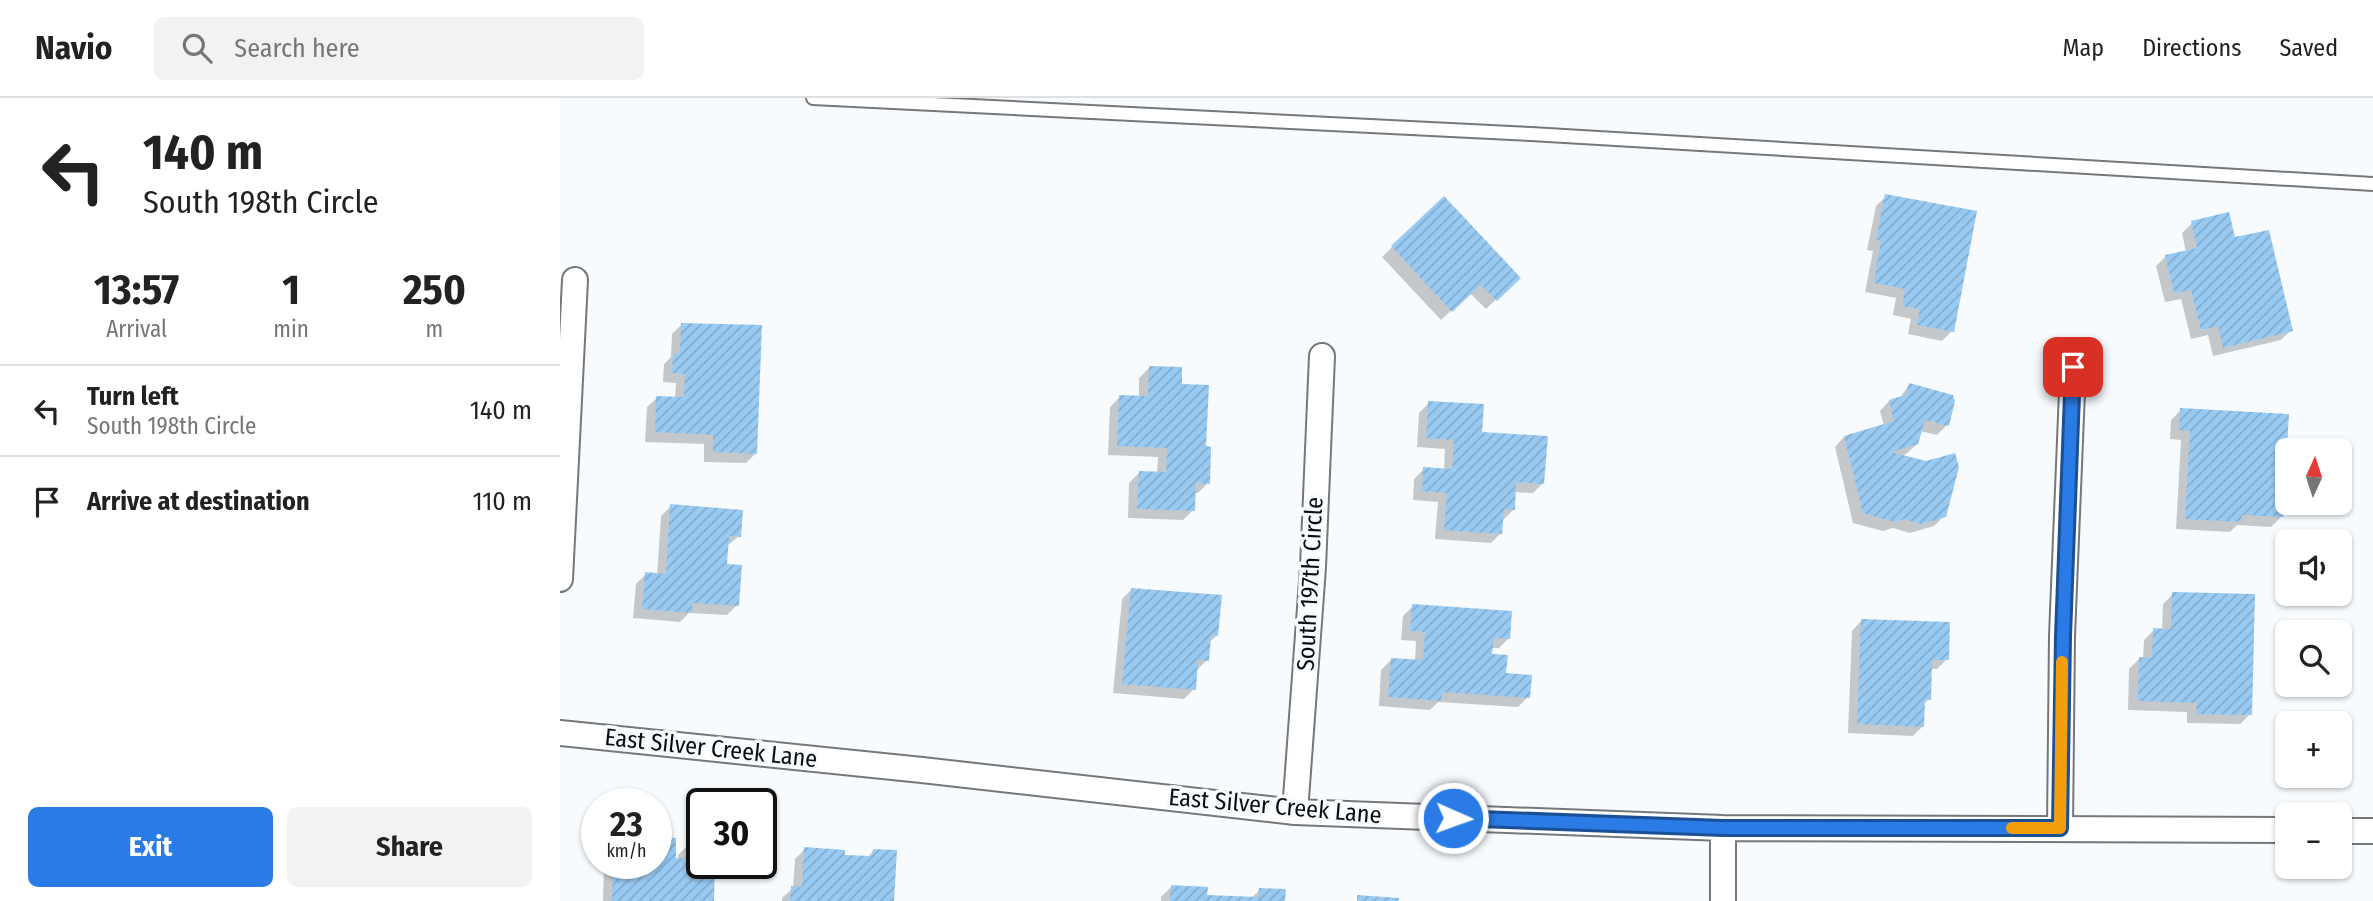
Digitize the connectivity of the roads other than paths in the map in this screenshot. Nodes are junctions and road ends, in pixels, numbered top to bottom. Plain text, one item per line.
1 (813, 98) edge
2 (2373, 184) edge
3 (575, 280) dead end
4 (1322, 356) dead end
5 (2073, 367) dead end
6 (560, 579) edge
7 (560, 733) edge
8 (1295, 812) junction
9 (1723, 828) junction
10 (2060, 828) junction
11 (2275, 830) edge
12 (2352, 831) edge
13 (2373, 831) edge
14 (1723, 901) edge

1 - 2 lane
3 - 6 street
4 - 8 street, South 197th Circle
5 - 10 street
7 - 8 street, East Silver Creek Lane
8 - 9 street, East Silver Creek Lane
9 - 10 street, East Silver Creek Lane
9 - 14 street
10 - 11 street, East Silver Creek Lane
12 - 13 street

